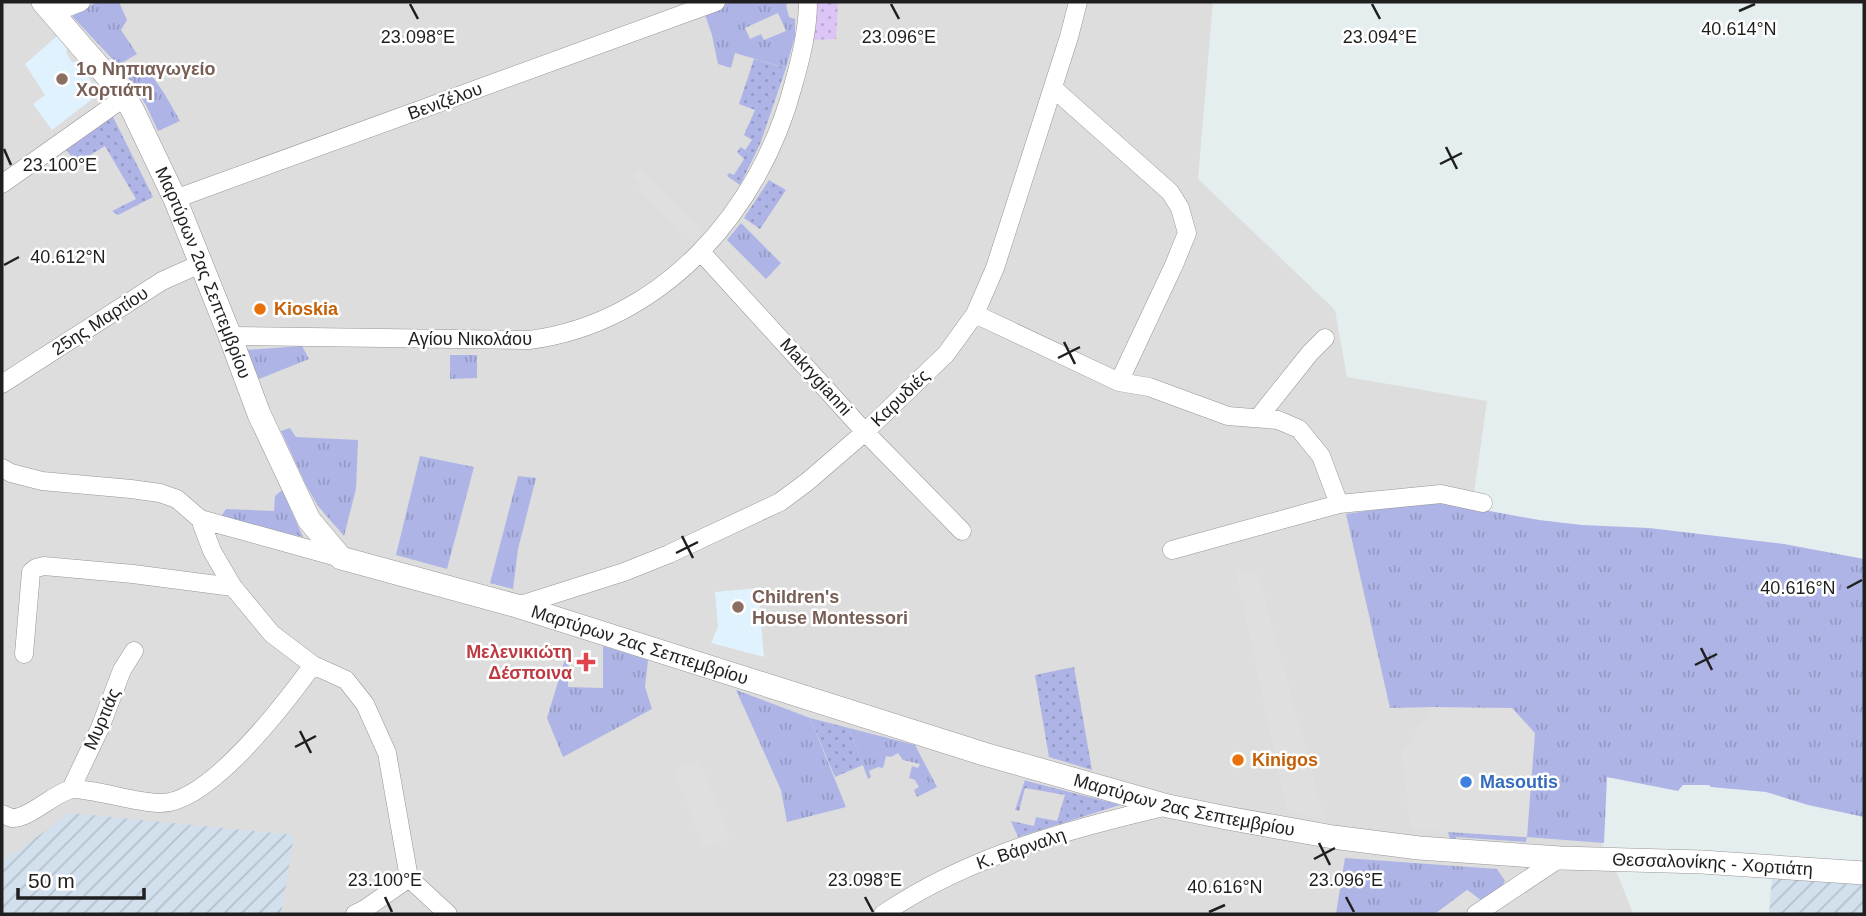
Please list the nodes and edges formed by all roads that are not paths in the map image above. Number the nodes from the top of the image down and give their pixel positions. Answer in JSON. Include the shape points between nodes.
{"nodes":[{"id":1,"x":82,"y":2,"type":"edge"},
{"id":2,"x":716,"y":2,"type":"edge"},
{"id":3,"x":808,"y":2,"type":"edge"},
{"id":4,"x":1077,"y":2,"type":"edge"},
{"id":5,"x":48,"y":7,"type":"edge"},
{"id":6,"x":1053,"y":88,"type":"junction"},
{"id":7,"x":125,"y":97,"type":"junction"},
{"id":8,"x":2,"y":184,"type":"edge"},
{"id":9,"x":175,"y":200,"type":"junction"},
{"id":10,"x":701,"y":251,"type":"junction"},
{"id":11,"x":200,"y":264,"type":"junction"},
{"id":12,"x":975,"y":314,"type":"junction"},
{"id":13,"x":230,"y":336,"type":"junction"},
{"id":14,"x":1325,"y":338,"type":"dead end"},
{"id":15,"x":1119,"y":382,"type":"junction"},
{"id":16,"x":2,"y":384,"type":"edge"},
{"id":17,"x":1258,"y":418,"type":"junction"},
{"id":18,"x":865,"y":432,"type":"junction"},
{"id":19,"x":2,"y":468,"type":"edge"},
{"id":20,"x":1483,"y":503,"type":"dead end"},
{"id":21,"x":1339,"y":504,"type":"junction"},
{"id":22,"x":200,"y":519,"type":"junction"},
{"id":23,"x":962,"y":531,"type":"dead end"},
{"id":24,"x":1172,"y":550,"type":"dead end"},
{"id":25,"x":341,"y":558,"type":"junction"},
{"id":26,"x":233,"y":587,"type":"junction"},
{"id":27,"x":517,"y":606,"type":"junction"},
{"id":28,"x":134,"y":651,"type":"dead end"},
{"id":29,"x":24,"y":654,"type":"dead end"},
{"id":30,"x":313,"y":665,"type":"junction"},
{"id":31,"x":71,"y":789,"type":"junction"},
{"id":32,"x":1168,"y":806,"type":"junction"},
{"id":33,"x":2,"y":814,"type":"edge"},
{"id":34,"x":1560,"y":858,"type":"junction"},
{"id":35,"x":1864,"y":873,"type":"edge"},
{"id":36,"x":409,"y":878,"type":"junction"},
{"id":37,"x":355,"y":914,"type":"edge"},
{"id":38,"x":448,"y":914,"type":"edge"},
{"id":39,"x":883,"y":914,"type":"edge"},
{"id":40,"x":1476,"y":914,"type":"edge"}],
"edges":[{"from":1,"to":5,"type":"street"},
{"from":2,"to":9,"type":"street","name":"Βενιζέλου"},
{"from":3,"to":10,"type":"street","name":"Αγίου Νικολάου","via":[[801,57],[773,146],[731,217]]},
{"from":4,"to":6,"type":"street","name":"Καρυδιές"},
{"from":5,"to":7,"type":"street","name":"Μαρτύρων 2ας Σεπτεμβρίου"},
{"from":6,"to":12,"type":"street","name":"Καρυδιές","via":[[995,268]]},
{"from":6,"to":15,"type":"street","via":[[1170,192],[1184,218],[1187,233]]},
{"from":7,"to":8,"type":"street"},
{"from":7,"to":9,"type":"street","name":"Μαρτύρων 2ας Σεπτεμβρίου"},
{"from":9,"to":11,"type":"street","name":"Μαρτύρων 2ας Σεπτεμβρίου"},
{"from":10,"to":13,"type":"street","name":"Αγίου Νικολάου","via":[[631,307],[547,338]]},
{"from":10,"to":18,"type":"street","name":"Makrygianni"},
{"from":11,"to":13,"type":"street","name":"Μαρτύρων 2ας Σεπτεμβρίου"},
{"from":11,"to":16,"type":"street","name":"25ης Μαρτίου","via":[[162,281]]},
{"from":12,"to":15,"type":"street"},
{"from":12,"to":18,"type":"street","name":"Καρυδιές","via":[[946,354]]},
{"from":13,"to":25,"type":"street","name":"Μαρτύρων 2ας Σεπτεμβρίου","via":[[259,414],[309,520]]},
{"from":14,"to":17,"type":"street"},
{"from":15,"to":17,"type":"street","via":[[1149,387],[1228,416]]},
{"from":17,"to":21,"type":"street","via":[[1299,429],[1321,456]]},
{"from":18,"to":23,"type":"street","name":"Makrygianni"},
{"from":18,"to":27,"type":"street","name":"Καρυδιές","via":[[780,502],[624,572]]},
{"from":19,"to":22,"type":"street","via":[[42,481],[160,493],[177,499]]},
{"from":20,"to":21,"type":"street","via":[[1441,494]]},
{"from":21,"to":24,"type":"street"},
{"from":22,"to":25,"type":"street"},
{"from":22,"to":26,"type":"street"},
{"from":25,"to":27,"type":"street","name":"Μαρτύρων 2ας Σεπτεμβρίου"},
{"from":26,"to":29,"type":"street","via":[[36,568],[31,572]]},
{"from":26,"to":30,"type":"street","via":[[272,634]]},
{"from":27,"to":32,"type":"street","name":"Μαρτύρων 2ας Σεπτεμβρίου","via":[[971,750]]},
{"from":28,"to":31,"type":"street","name":"Μυρτιάς"},
{"from":30,"to":31,"type":"street","via":[[238,755],[197,791],[160,804]]},
{"from":30,"to":36,"type":"street","via":[[346,680],[365,704],[387,753]]},
{"from":31,"to":33,"type":"street","via":[[26,814],[13,818]]},
{"from":32,"to":34,"type":"street","name":"Μαρτύρων 2ας Σεπτεμβρίου","via":[[1363,841]]},
{"from":32,"to":39,"type":"street","name":"Κ. Βάρναλη","via":[[1018,847],[959,871]]},
{"from":34,"to":35,"type":"street","name":"Θεσσαλονίκης - Χορτιάτη"},
{"from":34,"to":40,"type":"street"},
{"from":36,"to":37,"type":"street"},
{"from":36,"to":38,"type":"street"}]}
